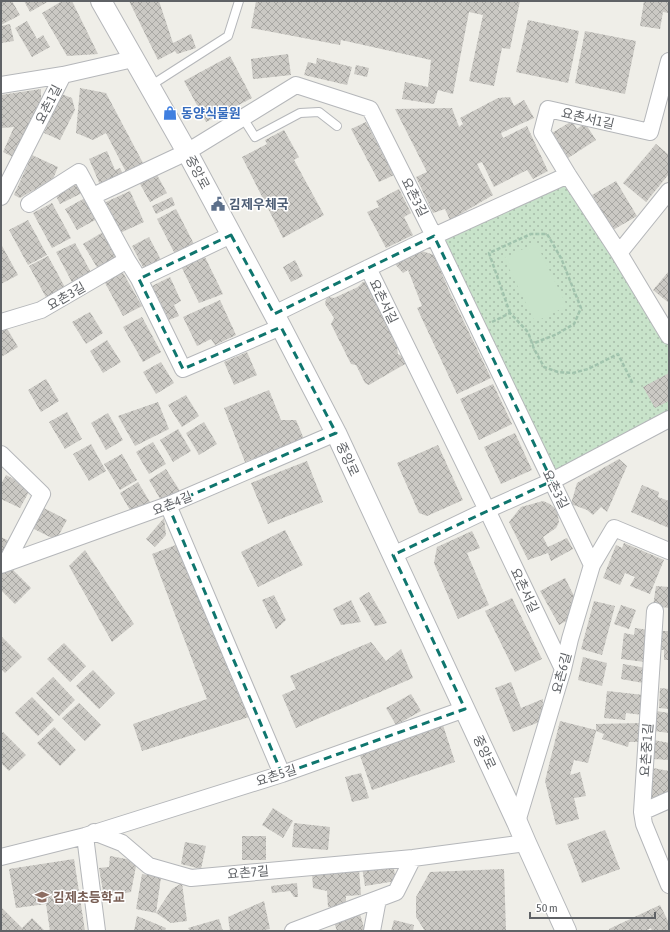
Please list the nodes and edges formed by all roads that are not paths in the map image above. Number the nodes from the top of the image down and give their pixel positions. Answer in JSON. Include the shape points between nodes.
{"nodes":[{"id":1,"x":101,"y":1,"type":"edge"},
{"id":2,"x":239,"y":1,"type":"edge"},
{"id":3,"x":133,"y":59,"type":"junction"},
{"id":4,"x":669,"y":61,"type":"edge"},
{"id":5,"x":63,"y":75,"type":"junction"},
{"id":6,"x":1,"y":85,"type":"edge"},
{"id":7,"x":149,"y":87,"type":"junction"},
{"id":8,"x":242,"y":118,"type":"junction"},
{"id":9,"x":337,"y":126,"type":"dead end"},
{"id":10,"x":187,"y":152,"type":"junction"},
{"id":11,"x":568,"y":175,"type":"junction"},
{"id":12,"x":669,"y":191,"type":"edge"},
{"id":13,"x":93,"y":196,"type":"junction"},
{"id":14,"x":1,"y":197,"type":"edge"},
{"id":15,"x":29,"y":204,"type":"dead end"},
{"id":16,"x":231,"y":235,"type":"junction"},
{"id":17,"x":434,"y":236,"type":"junction"},
{"id":18,"x":619,"y":253,"type":"junction"},
{"id":19,"x":127,"y":260,"type":"junction"},
{"id":20,"x":368,"y":268,"type":"junction"},
{"id":21,"x":139,"y":279,"type":"junction"},
{"id":22,"x":278,"y":320,"type":"junction"},
{"id":23,"x":1,"y":322,"type":"edge"},
{"id":24,"x":668,"y":332,"type":"edge"},
{"id":25,"x":669,"y":419,"type":"edge"},
{"id":26,"x":336,"y":433,"type":"junction"},
{"id":27,"x":1,"y":454,"type":"edge"},
{"id":28,"x":552,"y":481,"type":"junction"},
{"id":29,"x":168,"y":505,"type":"junction"},
{"id":30,"x":487,"y":510,"type":"junction"},
{"id":31,"x":669,"y":551,"type":"edge"},
{"id":32,"x":393,"y":555,"type":"junction"},
{"id":33,"x":3,"y":564,"type":"edge"},
{"id":34,"x":592,"y":565,"type":"junction"},
{"id":35,"x":656,"y":611,"type":"dead end"},
{"id":36,"x":563,"y":669,"type":"junction"},
{"id":37,"x":465,"y":709,"type":"junction"},
{"id":38,"x":282,"y":774,"type":"junction"},
{"id":39,"x":669,"y":800,"type":"edge"},
{"id":40,"x":642,"y":812,"type":"junction"},
{"id":41,"x":517,"y":822,"type":"junction"},
{"id":42,"x":90,"y":834,"type":"junction"},
{"id":43,"x":526,"y":843,"type":"junction"},
{"id":44,"x":1,"y":857,"type":"edge"},
{"id":45,"x":413,"y":858,"type":"junction"},
{"id":46,"x":669,"y":885,"type":"edge"},
{"id":47,"x":378,"y":899,"type":"junction"},
{"id":48,"x":97,"y":931,"type":"edge"},
{"id":49,"x":293,"y":931,"type":"edge"},
{"id":50,"x":372,"y":931,"type":"edge"},
{"id":51,"x":566,"y":931,"type":"edge"}],
"edges":[{"from":1,"to":3,"type":"street","name":"중앙로"},
{"from":2,"to":7,"type":"lane","via":[[228,36]]},
{"from":3,"to":5,"type":"street","name":"요촌1길"},
{"from":3,"to":7,"type":"street","name":"중앙로"},
{"from":4,"to":11,"type":"street","name":"요촌서1길","via":[[650,132],[548,109],[542,132]]},
{"from":5,"to":6,"type":"street"},
{"from":5,"to":14,"type":"street","name":"요촌1길"},
{"from":7,"to":10,"type":"street","name":"중앙로"},
{"from":8,"to":9,"type":"lane","via":[[254,137],[300,113],[319,112]]},
{"from":8,"to":10,"type":"street","name":"요촌3길"},
{"from":8,"to":17,"type":"street","name":"요촌3길","via":[[296,85],[370,109]]},
{"from":10,"to":13,"type":"street","name":"요촌3길"},
{"from":10,"to":16,"type":"street","name":"중앙로"},
{"from":11,"to":17,"type":"street","name":"요촌서길"},
{"from":11,"to":18,"type":"street","name":"요촌서1길"},
{"from":12,"to":18,"type":"street"},
{"from":13,"to":15,"type":"street","via":[[80,172]]},
{"from":13,"to":19,"type":"street"},
{"from":16,"to":21,"type":"street"},
{"from":16,"to":22,"type":"street","name":"중앙로"},
{"from":17,"to":20,"type":"street","name":"요촌서길"},
{"from":17,"to":28,"type":"street","name":"요촌3길"},
{"from":18,"to":24,"type":"street","name":"요촌서1길"},
{"from":19,"to":21,"type":"street"},
{"from":19,"to":23,"type":"street","name":"요촌3길","via":[[41,310]]},
{"from":20,"to":22,"type":"street"},
{"from":20,"to":30,"type":"street","name":"요촌서길"},
{"from":21,"to":22,"type":"street","via":[[183,369]]},
{"from":22,"to":26,"type":"street","name":"중앙로"},
{"from":25,"to":28,"type":"street"},
{"from":26,"to":29,"type":"street","name":"요촌4길"},
{"from":26,"to":32,"type":"street","name":"중앙로"},
{"from":27,"to":33,"type":"street","name":"요촌4길","via":[[42,494]]},
{"from":28,"to":30,"type":"street"},
{"from":28,"to":34,"type":"street","name":"요촌3길"},
{"from":29,"to":33,"type":"street","name":"요촌4길"},
{"from":29,"to":38,"type":"street"},
{"from":30,"to":32,"type":"street"},
{"from":30,"to":36,"type":"street","name":"요촌서길"},
{"from":31,"to":34,"type":"street","name":"요촌6길","via":[[614,528]]},
{"from":32,"to":37,"type":"street","name":"중앙로"},
{"from":34,"to":36,"type":"street","name":"요촌6길"},
{"from":35,"to":40,"type":"street","name":"요촌중1길"},
{"from":36,"to":41,"type":"street","name":"요촌6길"},
{"from":37,"to":38,"type":"street","name":"요촌5길"},
{"from":37,"to":41,"type":"street","name":"중앙로"},
{"from":38,"to":42,"type":"street","name":"요촌5길"},
{"from":39,"to":40,"type":"street"},
{"from":40,"to":46,"type":"street","name":"요촌중1길","via":[[644,824]]},
{"from":41,"to":43,"type":"street","name":"중앙로"},
{"from":42,"to":44,"type":"street","name":"요촌5길"},
{"from":42,"to":45,"type":"street","name":"요촌7길","via":[[122,843],[149,866],[191,878]]},
{"from":42,"to":48,"type":"street"},
{"from":43,"to":45,"type":"street","name":"요촌7길"},
{"from":43,"to":51,"type":"street","name":"중앙로"},
{"from":45,"to":47,"type":"street","via":[[396,892]]},
{"from":47,"to":49,"type":"street"},
{"from":47,"to":50,"type":"street"}]}
